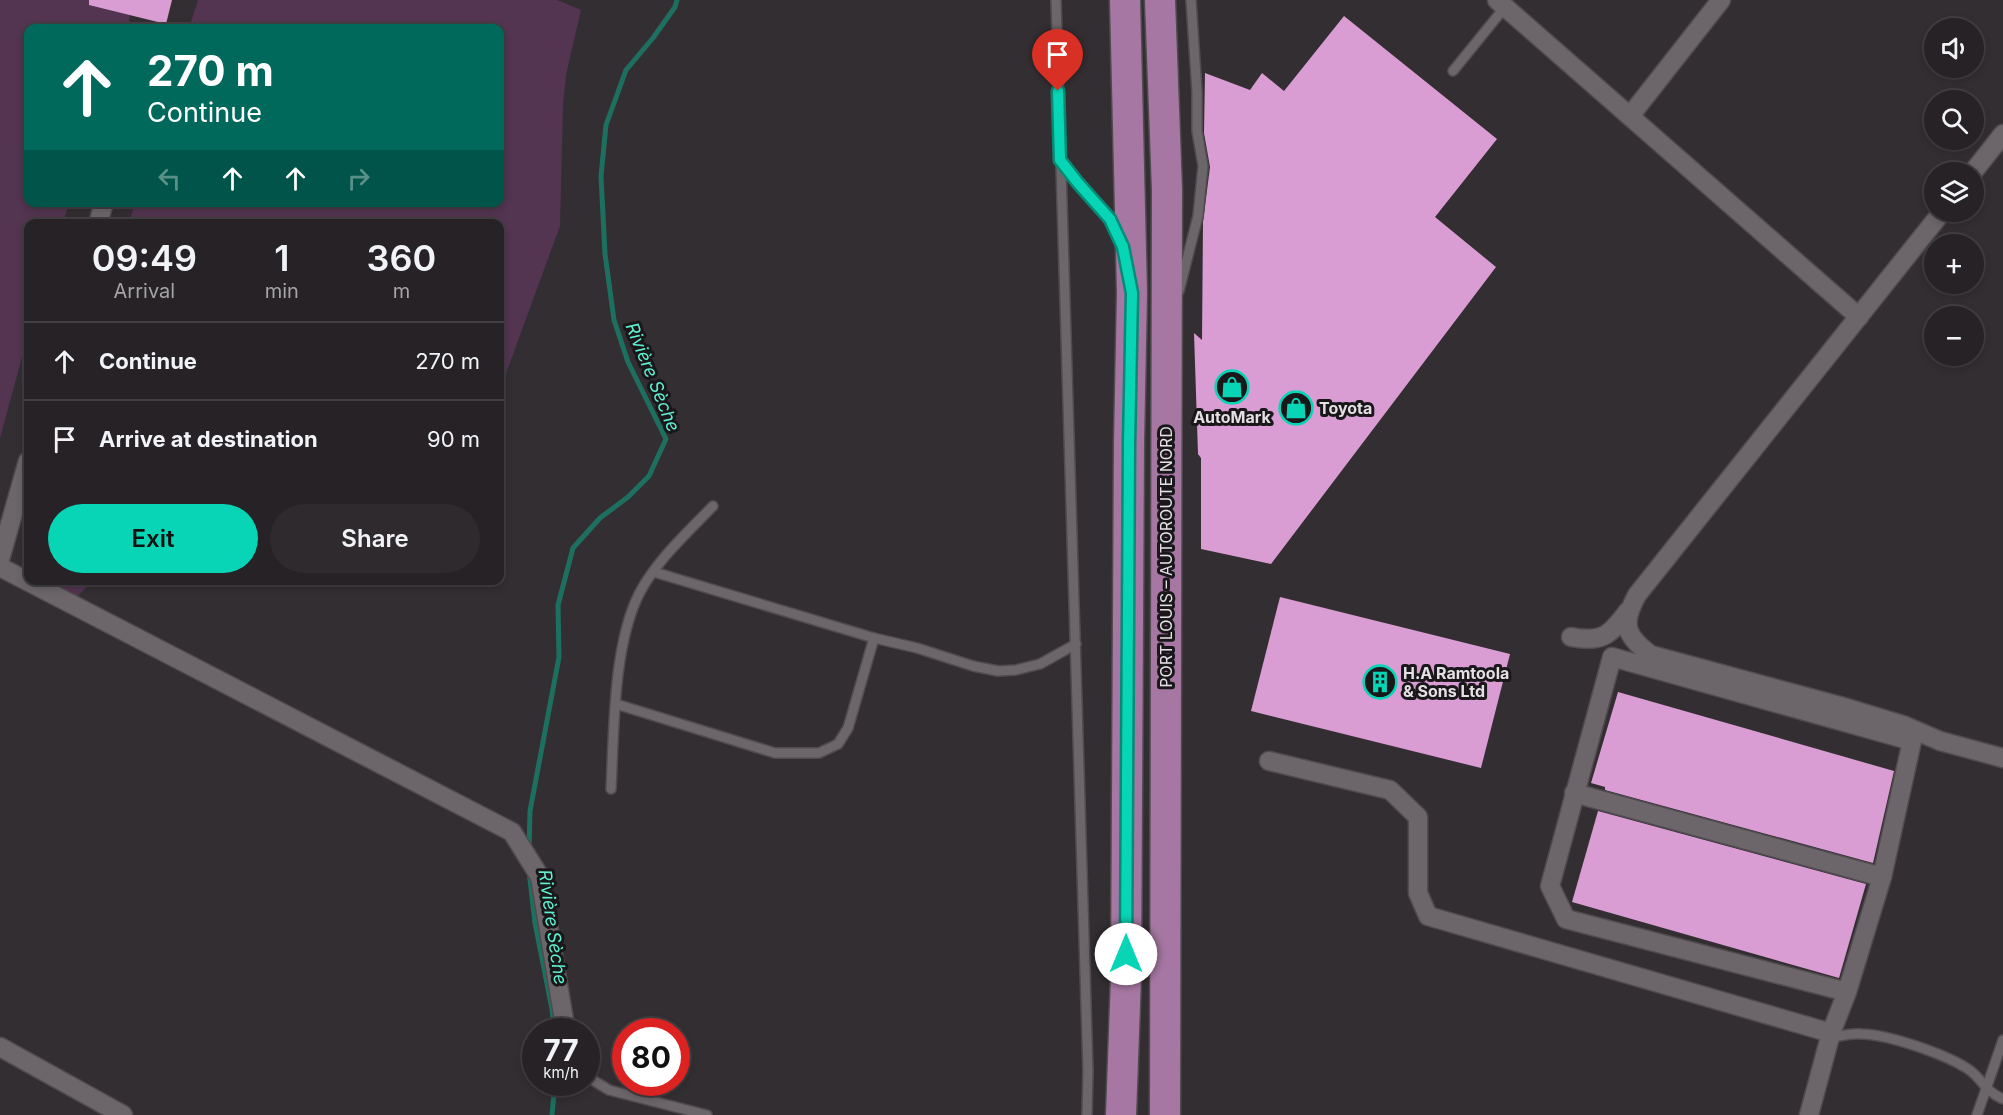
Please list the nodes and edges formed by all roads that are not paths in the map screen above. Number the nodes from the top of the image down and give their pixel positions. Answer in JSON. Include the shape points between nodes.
{"nodes":[{"id":1,"x":1056,"y":0,"type":"edge"},
{"id":2,"x":1125,"y":0,"type":"edge"},
{"id":3,"x":1160,"y":0,"type":"edge"},
{"id":4,"x":1191,"y":0,"type":"edge"},
{"id":5,"x":1721,"y":0,"type":"edge"},
{"id":6,"x":1501,"y":4,"type":"edge"},
{"id":7,"x":1453,"y":71,"type":"dead end"},
{"id":8,"x":1630,"y":116,"type":"junction"},
{"id":9,"x":2003,"y":134,"type":"edge"},
{"id":10,"x":1060,"y":160,"type":"junction"},
{"id":11,"x":1981,"y":162,"type":"edge"},
{"id":12,"x":1934,"y":222,"type":"edge"},
{"id":13,"x":1132,"y":293,"type":"junction"},
{"id":14,"x":1859,"y":317,"type":"junction"},
{"id":15,"x":1167,"y":344,"type":"junction"},
{"id":16,"x":24,"y":475,"type":"edge"},
{"id":17,"x":713,"y":506,"type":"dead end"},
{"id":18,"x":0,"y":559,"type":"edge"},
{"id":19,"x":0,"y":567,"type":"edge"},
{"id":20,"x":654,"y":572,"type":"junction"},
{"id":21,"x":24,"y":579,"type":"edge"},
{"id":22,"x":35,"y":585,"type":"edge"},
{"id":23,"x":1628,"y":611,"type":"junction"},
{"id":24,"x":1571,"y":637,"type":"dead end"},
{"id":25,"x":874,"y":638,"type":"junction"},
{"id":26,"x":1076,"y":644,"type":"junction"},
{"id":27,"x":616,"y":704,"type":"junction"},
{"id":28,"x":2003,"y":758,"type":"edge"},
{"id":29,"x":1269,"y":761,"type":"dead end"},
{"id":30,"x":611,"y":789,"type":"dead end"},
{"id":31,"x":1574,"y":793,"type":"junction"},
{"id":32,"x":1882,"y":877,"type":"junction"},
{"id":33,"x":1166,"y":969,"type":"junction"},
{"id":34,"x":1847,"y":992,"type":"junction"},
{"id":35,"x":564,"y":1018,"type":"edge"},
{"id":36,"x":1830,"y":1036,"type":"junction"},
{"id":37,"x":1175,"y":1037,"type":"dead end"},
{"id":38,"x":2003,"y":1040,"type":"edge"},
{"id":39,"x":0,"y":1047,"type":"edge"},
{"id":40,"x":600,"y":1085,"type":"edge"},
{"id":41,"x":1986,"y":1089,"type":"junction"},
{"id":42,"x":2003,"y":1099,"type":"edge"},
{"id":43,"x":96,"y":1108,"type":"edge"},
{"id":44,"x":123,"y":1115,"type":"edge"},
{"id":45,"x":707,"y":1115,"type":"edge"},
{"id":46,"x":1087,"y":1115,"type":"edge"},
{"id":47,"x":1121,"y":1115,"type":"edge"},
{"id":48,"x":1165,"y":1115,"type":"edge"},
{"id":49,"x":1809,"y":1115,"type":"edge"},
{"id":50,"x":1977,"y":1115,"type":"edge"}],
"edges":[{"from":1,"to":10,"type":"lane"},
{"from":2,"to":13,"type":"highway"},
{"from":3,"to":15,"type":"highway","name":"PORT LOUIS – AUTOROUTE NORD","via":[[1167,190]]},
{"from":4,"to":15,"type":"lane","via":[[1197,131],[1203,166],[1198,216]]},
{"from":5,"to":8,"type":"street"},
{"from":6,"to":7,"type":"lane"},
{"from":6,"to":8,"type":"street"},
{"from":8,"to":14,"type":"street"},
{"from":9,"to":11,"type":"street"},
{"from":10,"to":13,"type":"lane","via":[[1110,219],[1123,247]]},
{"from":10,"to":26,"type":"lane"},
{"from":12,"to":14,"type":"street"},
{"from":13,"to":47,"type":"highway","via":[[1126,977]]},
{"from":14,"to":23,"type":"street"},
{"from":15,"to":33,"type":"highway","name":"PORT LOUIS – AUTOROUTE NORD"},
{"from":16,"to":18,"type":"street"},
{"from":17,"to":20,"type":"lane"},
{"from":19,"to":21,"type":"street"},
{"from":20,"to":25,"type":"lane"},
{"from":20,"to":27,"type":"lane","via":[[630,615],[622,645]]},
{"from":22,"to":35,"type":"street","via":[[512,832],[540,877]]},
{"from":23,"to":24,"type":"street","via":[[1603,638]]},
{"from":23,"to":28,"type":"street","via":[[1626,625],[1631,636],[1651,655],[1847,708],[1940,741]]},
{"from":25,"to":26,"type":"lane","via":[[998,671],[1040,664]]},
{"from":25,"to":27,"type":"lane","via":[[848,728],[838,744],[819,753],[775,753]]},
{"from":26,"to":46,"type":"lane"},
{"from":27,"to":30,"type":"lane"},
{"from":29,"to":36,"type":"street","via":[[1390,790],[1418,817],[1418,893],[1428,916]]},
{"from":31,"to":32,"type":"street"},
{"from":31,"to":32,"type":"street","via":[[1612,657],[1912,741]]},
{"from":31,"to":34,"type":"street","via":[[1550,886],[1566,919]]},
{"from":32,"to":34,"type":"street"},
{"from":33,"to":37,"type":"lane"},
{"from":33,"to":48,"type":"highway","name":"PORT LOUIS – AUTOROUTE NORD"},
{"from":34,"to":36,"type":"street"},
{"from":36,"to":41,"type":"lane","via":[[1872,1035],[1929,1051],[1969,1069]]},
{"from":36,"to":49,"type":"street"},
{"from":38,"to":41,"type":"lane"},
{"from":39,"to":43,"type":"street"},
{"from":40,"to":45,"type":"lane"},
{"from":41,"to":42,"type":"lane"},
{"from":41,"to":50,"type":"lane"},
{"from":43,"to":44,"type":"street"}]}
